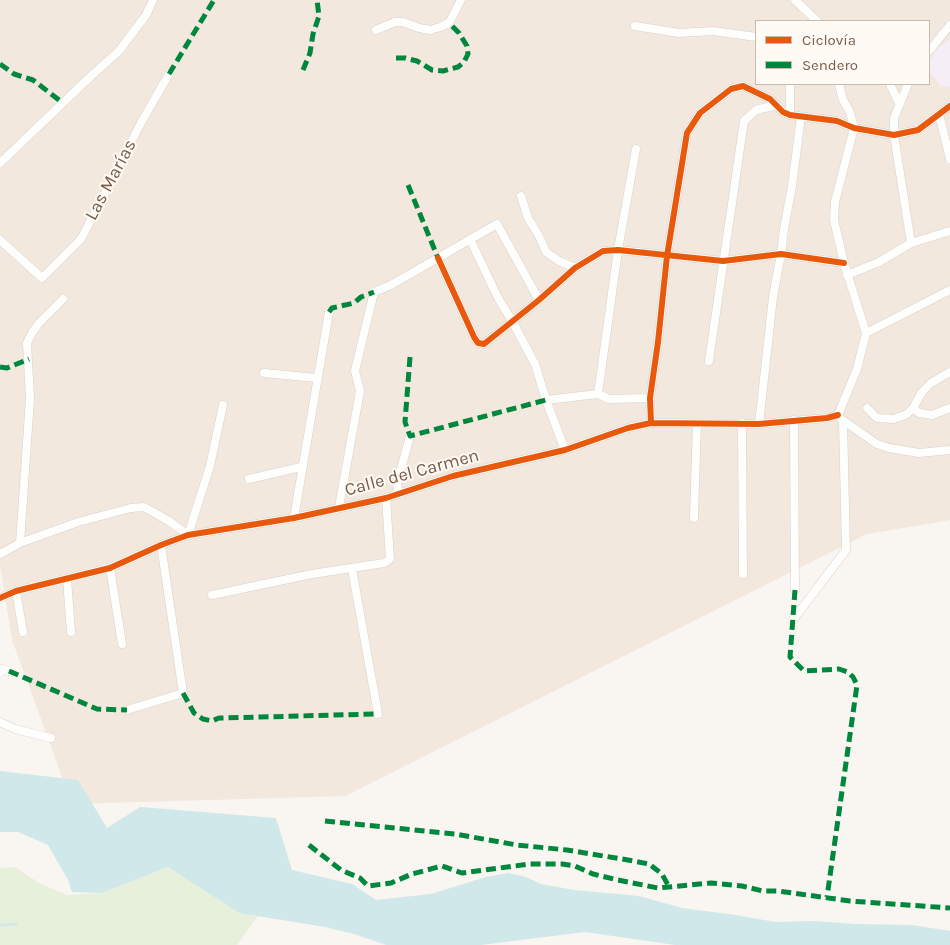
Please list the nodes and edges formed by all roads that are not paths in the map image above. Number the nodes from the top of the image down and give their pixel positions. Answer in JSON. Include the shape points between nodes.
{"nodes":[{"id":1,"x":153,"y":0,"type":"edge"},
{"id":2,"x":461,"y":0,"type":"edge"},
{"id":3,"x":795,"y":0,"type":"edge"},
{"id":4,"x":816,"y":20,"type":"edge"},
{"id":5,"x":950,"y":25,"type":"edge"},
{"id":6,"x":634,"y":26,"type":"dead end"},
{"id":7,"x":376,"y":30,"type":"dead end"},
{"id":8,"x":755,"y":37,"type":"edge"},
{"id":9,"x":930,"y":50,"type":"edge"},
{"id":10,"x":169,"y":74,"type":"dead end"},
{"id":11,"x":790,"y":85,"type":"edge"},
{"id":12,"x":839,"y":85,"type":"edge"},
{"id":13,"x":890,"y":85,"type":"edge"},
{"id":14,"x":908,"y":85,"type":"edge"},
{"id":15,"x":899,"y":103,"type":"junction"},
{"id":16,"x":776,"y":105,"type":"junction"},
{"id":17,"x":950,"y":106,"type":"edge"},
{"id":18,"x":939,"y":114,"type":"junction"},
{"id":19,"x":790,"y":115,"type":"junction"},
{"id":20,"x":801,"y":117,"type":"junction"},
{"id":21,"x":854,"y":128,"type":"junction"},
{"id":22,"x":894,"y":135,"type":"junction"},
{"id":23,"x":636,"y":149,"type":"dead end"},
{"id":24,"x":950,"y":159,"type":"edge"},
{"id":25,"x":0,"y":163,"type":"edge"},
{"id":26,"x":521,"y":196,"type":"dead end"},
{"id":27,"x":950,"y":231,"type":"edge"},
{"id":28,"x":470,"y":239,"type":"junction"},
{"id":29,"x":0,"y":240,"type":"edge"},
{"id":30,"x":911,"y":243,"type":"junction"},
{"id":31,"x":618,"y":250,"type":"junction"},
{"id":32,"x":781,"y":254,"type":"junction"},
{"id":33,"x":667,"y":256,"type":"junction"},
{"id":34,"x":438,"y":258,"type":"junction"},
{"id":35,"x":723,"y":261,"type":"junction"},
{"id":36,"x":844,"y":263,"type":"junction"},
{"id":37,"x":575,"y":268,"type":"junction"},
{"id":38,"x":847,"y":275,"type":"junction"},
{"id":39,"x":950,"y":290,"type":"edge"},
{"id":40,"x":63,"y":299,"type":"dead end"},
{"id":41,"x":539,"y":300,"type":"junction"},
{"id":42,"x":328,"y":312,"type":"dead end"},
{"id":43,"x":512,"y":321,"type":"junction"},
{"id":44,"x":866,"y":333,"type":"junction"},
{"id":45,"x":709,"y":361,"type":"dead end"},
{"id":46,"x":950,"y":372,"type":"edge"},
{"id":47,"x":264,"y":373,"type":"dead end"},
{"id":48,"x":317,"y":378,"type":"junction"},
{"id":49,"x":598,"y":394,"type":"junction"},
{"id":50,"x":650,"y":398,"type":"junction"},
{"id":51,"x":546,"y":400,"type":"junction"},
{"id":52,"x":223,"y":404,"type":"dead end"},
{"id":53,"x":866,"y":408,"type":"dead end"},
{"id":54,"x":913,"y":408,"type":"junction"},
{"id":55,"x":950,"y":408,"type":"edge"},
{"id":56,"x":841,"y":418,"type":"junction"},
{"id":57,"x":794,"y":420,"type":"junction"},
{"id":58,"x":652,"y":423,"type":"junction"},
{"id":59,"x":742,"y":423,"type":"junction"},
{"id":60,"x":697,"y":424,"type":"junction"},
{"id":61,"x":759,"y":424,"type":"junction"},
{"id":62,"x":410,"y":436,"type":"dead end"},
{"id":63,"x":565,"y":450,"type":"junction"},
{"id":64,"x":950,"y":450,"type":"edge"},
{"id":65,"x":301,"y":467,"type":"junction"},
{"id":66,"x":249,"y":479,"type":"dead end"},
{"id":67,"x":395,"y":495,"type":"junction"},
{"id":68,"x":386,"y":498,"type":"junction"},
{"id":69,"x":338,"y":507,"type":"junction"},
{"id":70,"x":294,"y":518,"type":"junction"},
{"id":71,"x":694,"y":518,"type":"dead end"},
{"id":72,"x":188,"y":536,"type":"junction"},
{"id":73,"x":20,"y":543,"type":"junction"},
{"id":74,"x":160,"y":545,"type":"junction"},
{"id":75,"x":0,"y":554,"type":"edge"},
{"id":76,"x":110,"y":568,"type":"junction"},
{"id":77,"x":352,"y":570,"type":"junction"},
{"id":78,"x":744,"y":574,"type":"dead end"},
{"id":79,"x":67,"y":579,"type":"junction"},
{"id":80,"x":795,"y":590,"type":"dead end"},
{"id":81,"x":16,"y":591,"type":"junction"},
{"id":82,"x":212,"y":595,"type":"dead end"},
{"id":83,"x":0,"y":598,"type":"edge"},
{"id":84,"x":793,"y":620,"type":"dead end"},
{"id":85,"x":23,"y":632,"type":"dead end"},
{"id":86,"x":71,"y":632,"type":"dead end"},
{"id":87,"x":122,"y":644,"type":"dead end"},
{"id":88,"x":9,"y":671,"type":"dead end"},
{"id":89,"x":0,"y":673,"type":"edge"},
{"id":90,"x":127,"y":710,"type":"dead end"},
{"id":91,"x":378,"y":714,"type":"dead end"},
{"id":92,"x":0,"y":722,"type":"edge"},
{"id":93,"x":51,"y":738,"type":"dead end"}],
"edges":[{"from":1,"to":25,"type":"street","via":[[119,51]]},
{"from":2,"to":7,"type":"street","via":[[449,23],[440,27],[430,30],[395,22]]},
{"from":3,"to":4,"type":"street"},
{"from":5,"to":9,"type":"street"},
{"from":6,"to":8,"type":"street","via":[[679,33],[713,31]]},
{"from":10,"to":29,"type":"street","name":"Las Marías","via":[[80,239],[42,278]]},
{"from":11,"to":19,"type":"street"},
{"from":12,"to":21,"type":"street"},
{"from":13,"to":15,"type":"street"},
{"from":14,"to":15,"type":"street"},
{"from":15,"to":22,"type":"street","via":[[894,118]]},
{"from":16,"to":19,"type":"street"},
{"from":16,"to":33,"type":"street","via":[[743,86],[731,89],[700,113],[687,133]]},
{"from":16,"to":35,"type":"street","via":[[756,110],[744,121]]},
{"from":17,"to":18,"type":"street"},
{"from":18,"to":22,"type":"street","via":[[918,130]]},
{"from":18,"to":24,"type":"street"},
{"from":19,"to":20,"type":"street"},
{"from":20,"to":21,"type":"street","via":[[837,121]]},
{"from":20,"to":32,"type":"street"},
{"from":21,"to":22,"type":"street"},
{"from":21,"to":36,"type":"street","via":[[835,202],[834,220]]},
{"from":22,"to":30,"type":"street"},
{"from":23,"to":31,"type":"street"},
{"from":26,"to":37,"type":"street","via":[[528,218],[546,252]]},
{"from":27,"to":30,"type":"street"},
{"from":28,"to":34,"type":"street"},
{"from":28,"to":41,"type":"street","via":[[496,224]]},
{"from":28,"to":43,"type":"street"},
{"from":30,"to":38,"type":"street","via":[[879,262]]},
{"from":31,"to":33,"type":"street"},
{"from":31,"to":37,"type":"street","via":[[603,251]]},
{"from":31,"to":49,"type":"street"},
{"from":32,"to":35,"type":"street"},
{"from":32,"to":36,"type":"street"},
{"from":32,"to":61,"type":"street"},
{"from":33,"to":35,"type":"street"},
{"from":33,"to":50,"type":"street"},
{"from":34,"to":43,"type":"street","via":[[478,343],[484,344]]},
{"from":34,"to":69,"type":"street","via":[[374,292],[355,371],[360,391]]},
{"from":35,"to":45,"type":"street"},
{"from":36,"to":38,"type":"street"},
{"from":37,"to":41,"type":"street"},
{"from":38,"to":44,"type":"street"},
{"from":39,"to":44,"type":"street"},
{"from":40,"to":73,"type":"street","via":[[39,324],[27,343],[30,398]]},
{"from":41,"to":43,"type":"street"},
{"from":42,"to":48,"type":"street"},
{"from":43,"to":51,"type":"street","via":[[535,364]]},
{"from":44,"to":56,"type":"street"},
{"from":46,"to":54,"type":"street","via":[[931,383]]},
{"from":47,"to":48,"type":"street"},
{"from":48,"to":65,"type":"street"},
{"from":49,"to":50,"type":"street","via":[[609,400]]},
{"from":49,"to":51,"type":"street"},
{"from":50,"to":58,"type":"street"},
{"from":51,"to":63,"type":"street"},
{"from":52,"to":72,"type":"street","via":[[210,466]]},
{"from":53,"to":54,"type":"street","via":[[877,418],[894,419]]},
{"from":54,"to":55,"type":"street","via":[[919,413],[932,415]]},
{"from":56,"to":57,"type":"street","name":"Calle del Carmen"},
{"from":56,"to":64,"type":"street","via":[[877,444],[889,448],[919,453]]},
{"from":56,"to":84,"type":"street","via":[[846,550]]},
{"from":57,"to":61,"type":"street","name":"Calle del Carmen"},
{"from":57,"to":80,"type":"street"},
{"from":58,"to":60,"type":"street","name":"Calle del Carmen"},
{"from":58,"to":63,"type":"street","name":"Calle del Carmen"},
{"from":59,"to":60,"type":"street","name":"Calle del Carmen"},
{"from":59,"to":61,"type":"street","name":"Calle del Carmen"},
{"from":59,"to":78,"type":"street"},
{"from":60,"to":71,"type":"street"},
{"from":62,"to":67,"type":"street"},
{"from":63,"to":67,"type":"street","name":"Calle del Carmen","via":[[453,476]]},
{"from":65,"to":66,"type":"street"},
{"from":65,"to":70,"type":"street"},
{"from":67,"to":68,"type":"street","name":"Calle del Carmen"},
{"from":68,"to":69,"type":"street","name":"Calle del Carmen"},
{"from":68,"to":77,"type":"street","via":[[390,559]]},
{"from":69,"to":70,"type":"street","name":"Calle del Carmen"},
{"from":70,"to":72,"type":"street","name":"Calle del Carmen"},
{"from":72,"to":73,"type":"street","via":[[170,521],[144,507],[78,522]]},
{"from":72,"to":74,"type":"street","name":"Calle del Carmen"},
{"from":73,"to":75,"type":"street"},
{"from":74,"to":76,"type":"street","name":"Calle del Carmen"},
{"from":74,"to":90,"type":"street","via":[[183,693]]},
{"from":76,"to":79,"type":"street","name":"Calle del Carmen"},
{"from":76,"to":87,"type":"street"},
{"from":77,"to":82,"type":"street","via":[[312,574]]},
{"from":77,"to":91,"type":"street"},
{"from":79,"to":81,"type":"street","name":"Calle del Carmen"},
{"from":79,"to":86,"type":"street"},
{"from":81,"to":83,"type":"street","name":"Calle del Carmen"},
{"from":81,"to":85,"type":"street"},
{"from":88,"to":89,"type":"street","via":[[1,669]]},
{"from":92,"to":93,"type":"street"}]}
